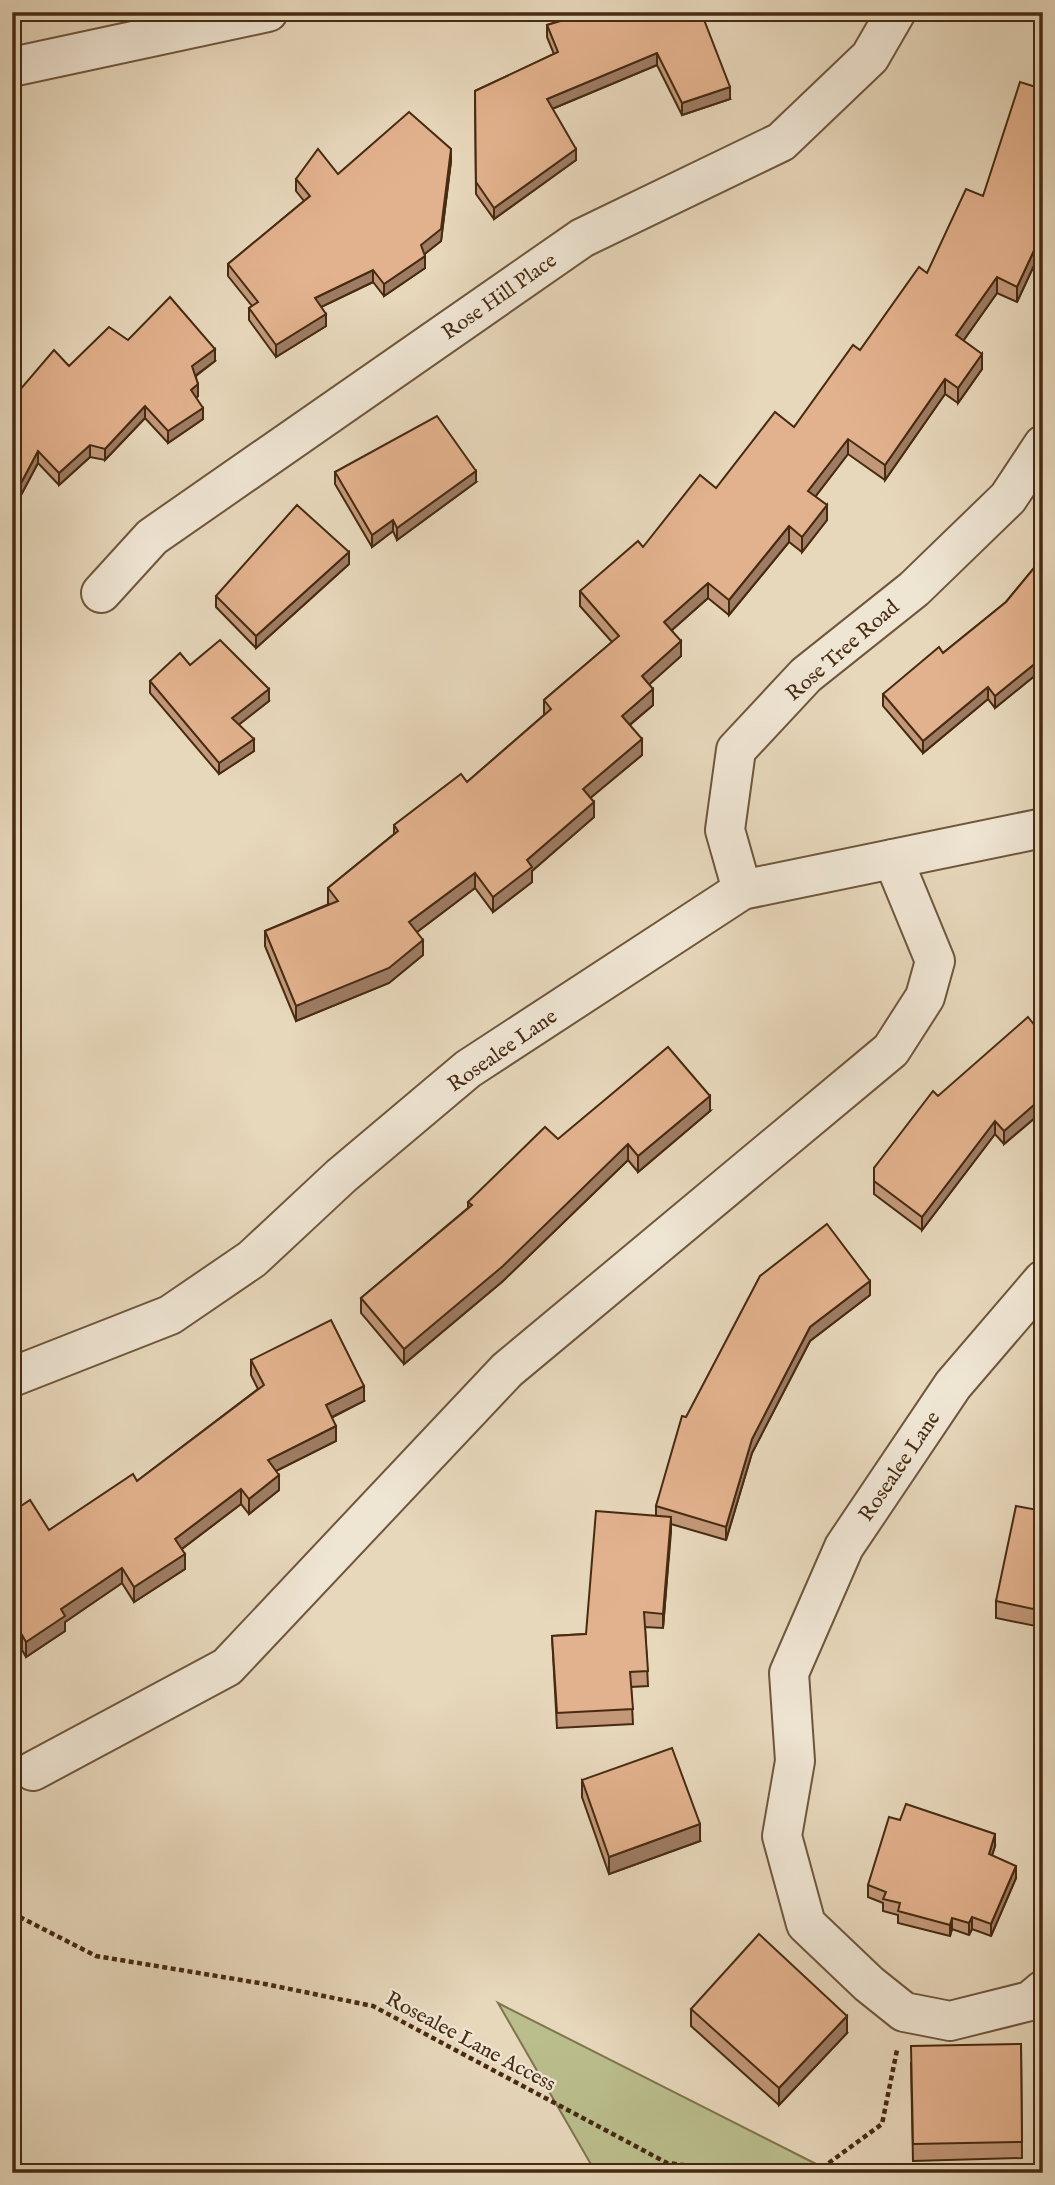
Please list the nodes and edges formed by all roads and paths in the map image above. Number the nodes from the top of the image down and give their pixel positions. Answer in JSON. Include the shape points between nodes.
{"nodes":[{"id":1,"x":268,"y":12,"type":"edge"},
{"id":2,"x":896,"y":12,"type":"edge"},
{"id":3,"x":12,"y":68,"type":"edge"},
{"id":4,"x":1043,"y":445,"type":"edge"},
{"id":5,"x":101,"y":593,"type":"dead end"},
{"id":6,"x":1043,"y":828,"type":"edge"},
{"id":7,"x":892,"y":859,"type":"junction"},
{"id":8,"x":742,"y":890,"type":"junction"},
{"id":9,"x":1043,"y":1280,"type":"edge"},
{"id":10,"x":12,"y":1377,"type":"edge"},
{"id":11,"x":33,"y":1771,"type":"dead end"},
{"id":12,"x":12,"y":1913,"type":"edge"},
{"id":13,"x":1043,"y":1990,"type":"edge"},
{"id":14,"x":904,"y":2012,"type":"junction"},
{"id":15,"x":747,"y":2173,"type":"edge"},
{"id":16,"x":815,"y":2173,"type":"edge"}],
"edges":[{"from":1,"to":3,"type":"street"},
{"from":2,"to":5,"type":"street","name":"Rose Hill Place","via":[[870,57],[781,142],[582,238],[152,537]]},
{"from":4,"to":8,"type":"street","name":"Rose Tree Road","via":[[1008,498],[914,589],[806,675],[737,750],[725,830]]},
{"from":6,"to":7,"type":"street","name":"Rosealee Lane"},
{"from":7,"to":8,"type":"street","name":"Rosealee Lane"},
{"from":7,"to":11,"type":"street","via":[[935,961],[925,997],[891,1050],[507,1370],[227,1667]]},
{"from":8,"to":10,"type":"street","name":"Rosealee Lane","via":[[468,1069],[341,1176],[252,1259],[170,1315]]},
{"from":9,"to":14,"type":"street","name":"Rosealee Lane","via":[[953,1385],[844,1547],[789,1673],[795,1762],[782,1836],[806,1924]]},
{"from":12,"to":15,"type":"path","name":"Rosealee Lane Access","via":[[96,1956],[373,2006],[667,2163]]},
{"from":13,"to":14,"type":"street","via":[[1030,2001],[950,2021]]},
{"from":14,"to":16,"type":"path","via":[[881,2124]]}]}
